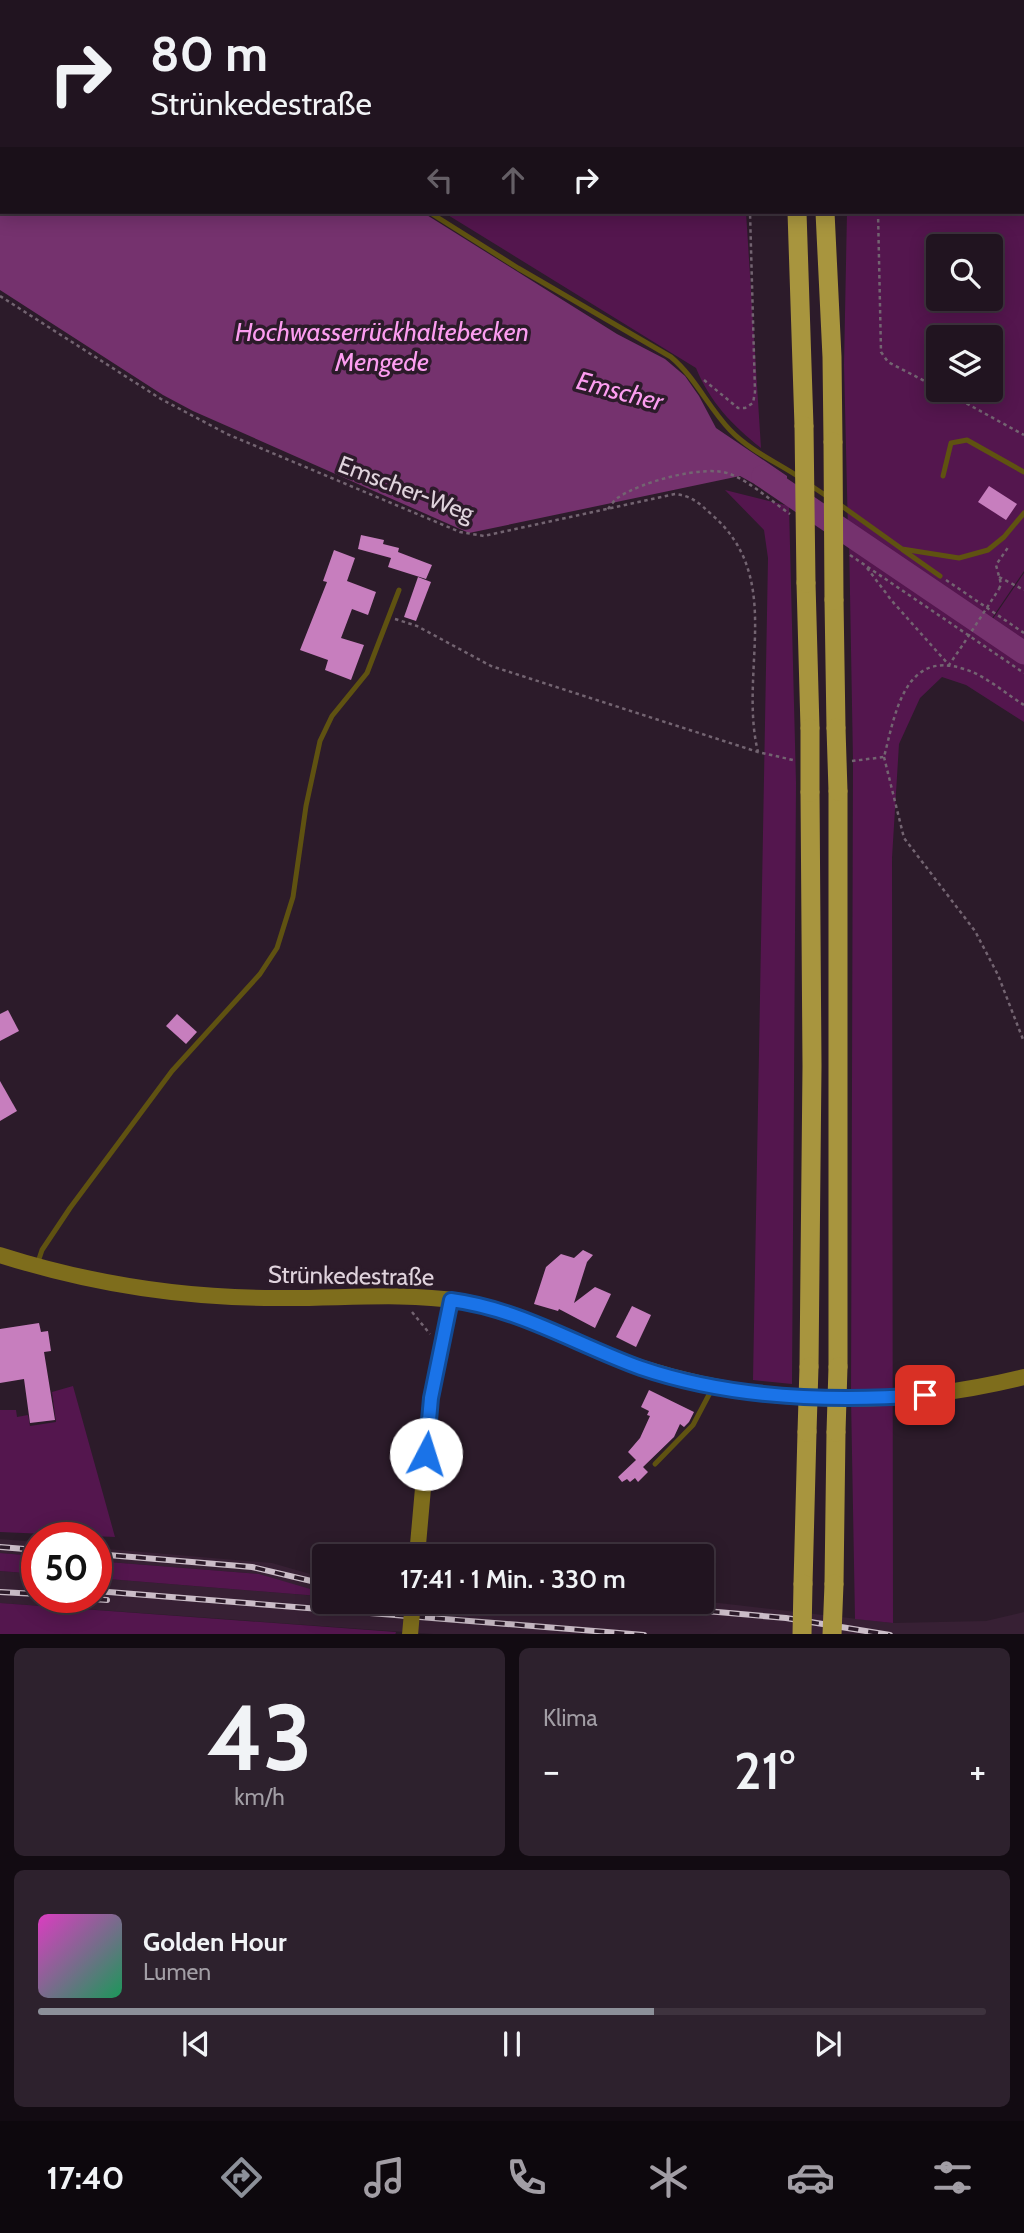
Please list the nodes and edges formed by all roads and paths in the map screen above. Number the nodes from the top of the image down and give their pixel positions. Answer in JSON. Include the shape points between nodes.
{"nodes":[{"id":1,"x":432,"y":214,"type":"edge"},
{"id":2,"x":750,"y":214,"type":"edge"},
{"id":3,"x":797,"y":214,"type":"edge"},
{"id":4,"x":825,"y":214,"type":"edge"},
{"id":5,"x":878,"y":214,"type":"edge"},
{"id":6,"x":0,"y":296,"type":"edge"},
{"id":7,"x":691,"y":378,"type":"junction"},
{"id":8,"x":926,"y":382,"type":"edge"},
{"id":9,"x":965,"y":402,"type":"edge"},
{"id":10,"x":1024,"y":435,"type":"edge"},
{"id":11,"x":1024,"y":472,"type":"edge"},
{"id":12,"x":943,"y":476,"type":"dead end"},
{"id":13,"x":1024,"y":513,"type":"edge"},
{"id":14,"x":1016,"y":537,"type":"dead end"},
{"id":15,"x":902,"y":549,"type":"junction"},
{"id":16,"x":864,"y":564,"type":"dead end"},
{"id":17,"x":940,"y":576,"type":"joint"},
{"id":18,"x":999,"y":577,"type":"junction"},
{"id":19,"x":399,"y":590,"type":"dead end"},
{"id":20,"x":1024,"y":590,"type":"edge"},
{"id":21,"x":389,"y":617,"type":"junction"},
{"id":22,"x":1024,"y":632,"type":"edge"},
{"id":23,"x":949,"y":665,"type":"junction"},
{"id":24,"x":1024,"y":705,"type":"edge"},
{"id":25,"x":758,"y":752,"type":"junction"},
{"id":26,"x":884,"y":757,"type":"junction"},
{"id":27,"x":796,"y":761,"type":"dead end"},
{"id":28,"x":853,"y":761,"type":"dead end"},
{"id":29,"x":1024,"y":1042,"type":"edge"},
{"id":30,"x":0,"y":1255,"type":"edge"},
{"id":31,"x":37,"y":1265,"type":"junction"},
{"id":32,"x":451,"y":1300,"type":"junction"},
{"id":33,"x":1024,"y":1377,"type":"edge"},
{"id":34,"x":713,"y":1386,"type":"junction"},
{"id":35,"x":655,"y":1464,"type":"dead end"},
{"id":36,"x":418,"y":1544,"type":"edge"},
{"id":37,"x":412,"y":1614,"type":"edge"},
{"id":38,"x":410,"y":1634,"type":"edge"},
{"id":39,"x":802,"y":1634,"type":"edge"},
{"id":40,"x":832,"y":1634,"type":"edge"}],
"edges":[{"from":1,"to":7,"type":"lane","via":[[670,357]]},
{"from":2,"to":7,"type":"path","via":[[753,403],[738,408],[702,379]]},
{"from":3,"to":39,"type":"highway","bridge":true,"via":[[810,728],[812,1092]]},
{"from":4,"to":40,"type":"highway","bridge":true,"via":[[832,357],[838,792],[838,1367]]},
{"from":5,"to":8,"type":"path","via":[[881,352],[888,362]]},
{"from":6,"to":25,"type":"path","name":"Emscher-Weg","via":[[160,399],[227,434],[460,532],[484,536],[675,494],[690,496],[719,520],[748,563],[754,603],[752,728]]},
{"from":7,"to":15,"type":"lane","via":[[742,441]]},
{"from":9,"to":10,"type":"path"},
{"from":11,"to":12,"type":"lane","via":[[967,440],[951,443]]},
{"from":13,"to":15,"type":"lane","via":[[1004,537],[971,557]]},
{"from":14,"to":18,"type":"path","via":[[996,565]]},
{"from":15,"to":17,"type":"lane"},
{"from":16,"to":23,"type":"path"},
{"from":17,"to":22,"type":"path"},
{"from":18,"to":20,"type":"path"},
{"from":18,"to":23,"type":"path","bridge":true,"via":[[999,589]]},
{"from":19,"to":21,"type":"lane"},
{"from":21,"to":25,"type":"path","via":[[417,626],[500,670]]},
{"from":21,"to":31,"type":"lane","via":[[367,673],[332,716],[320,741],[293,897],[277,948],[260,974],[172,1071],[69,1208]]},
{"from":23,"to":24,"type":"path","via":[[967,669]]},
{"from":23,"to":26,"type":"path","via":[[920,671],[910,682],[900,699]]},
{"from":25,"to":27,"type":"path"},
{"from":26,"to":28,"type":"path"},
{"from":26,"to":29,"type":"path","via":[[904,838],[975,931],[999,975]]},
{"from":30,"to":31,"type":"main road","name":"Strünkedestraße"},
{"from":31,"to":32,"type":"main road","name":"Strünkedestraße","via":[[162,1290],[273,1298]]},
{"from":32,"to":34,"type":"main road","name":"Strünkedestraße","via":[[526,1318],[642,1368]]},
{"from":32,"to":36,"type":"main road","via":[[431,1398]]},
{"from":33,"to":34,"type":"main road","name":"Strünkedestraße","via":[[981,1388],[873,1398],[806,1398]]},
{"from":34,"to":35,"type":"lane","via":[[693,1425]]},
{"from":37,"to":38,"type":"main road","bridge":true}]}
